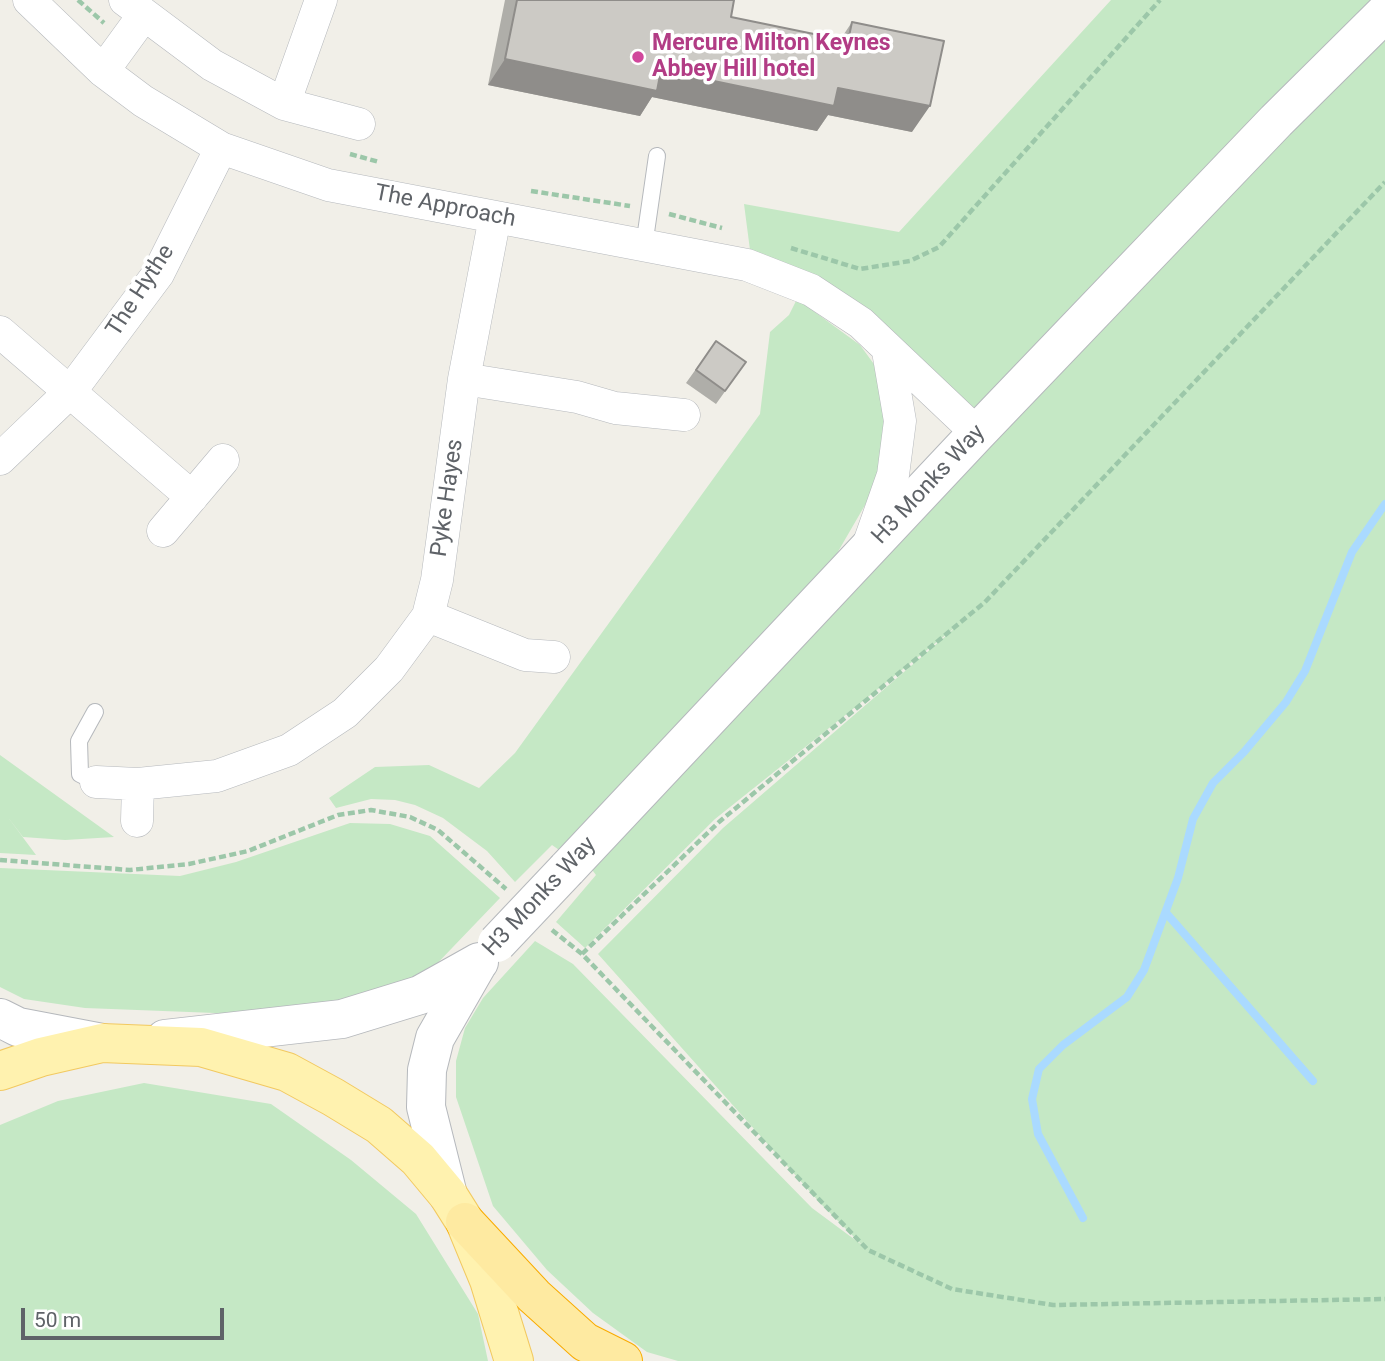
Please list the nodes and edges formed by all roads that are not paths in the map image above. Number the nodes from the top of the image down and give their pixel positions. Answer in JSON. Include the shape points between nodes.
{"nodes":[{"id":1,"x":29,"y":0,"type":"edge"},
{"id":2,"x":321,"y":0,"type":"edge"},
{"id":3,"x":134,"y":8,"type":"edge"},
{"id":4,"x":1385,"y":13,"type":"edge"},
{"id":5,"x":103,"y":71,"type":"junction"},
{"id":6,"x":284,"y":104,"type":"junction"},
{"id":7,"x":359,"y":124,"type":"dead end"},
{"id":8,"x":221,"y":148,"type":"junction"},
{"id":9,"x":657,"y":156,"type":"dead end"},
{"id":10,"x":495,"y":217,"type":"junction"},
{"id":11,"x":644,"y":246,"type":"junction"},
{"id":12,"x":0,"y":332,"type":"edge"},
{"id":13,"x":888,"y":351,"type":"junction"},
{"id":14,"x":464,"y":379,"type":"junction"},
{"id":15,"x":70,"y":392,"type":"junction"},
{"id":16,"x":684,"y":415,"type":"dead end"},
{"id":17,"x":977,"y":433,"type":"junction"},
{"id":18,"x":0,"y":459,"type":"edge"},
{"id":19,"x":223,"y":460,"type":"dead end"},
{"id":20,"x":192,"y":497,"type":"junction"},
{"id":21,"x":163,"y":531,"type":"dead end"},
{"id":22,"x":867,"y":551,"type":"junction"},
{"id":23,"x":428,"y":616,"type":"junction"},
{"id":24,"x":554,"y":657,"type":"dead end"},
{"id":25,"x":95,"y":712,"type":"dead end"},
{"id":26,"x":96,"y":782,"type":"joint"},
{"id":27,"x":138,"y":784,"type":"junction"},
{"id":28,"x":137,"y":821,"type":"dead end"},
{"id":29,"x":488,"y":953,"type":"junction"},
{"id":30,"x":0,"y":1018,"type":"edge"},
{"id":31,"x":118,"y":1043,"type":"junction"},
{"id":32,"x":0,"y":1071,"type":"edge"},
{"id":33,"x":457,"y":1208,"type":"junction"},
{"id":34,"x":514,"y":1361,"type":"edge"},
{"id":35,"x":623,"y":1361,"type":"edge"}],
"edges":[{"from":1,"to":5,"type":"street","name":"The Approach"},
{"from":2,"to":6,"type":"street"},
{"from":3,"to":5,"type":"street"},
{"from":3,"to":6,"type":"street","via":[[212,65]]},
{"from":4,"to":17,"type":"street","name":"H3 Monks Way"},
{"from":5,"to":8,"type":"street","name":"The Approach"},
{"from":6,"to":7,"type":"street"},
{"from":8,"to":10,"type":"street","name":"The Approach","via":[[328,185]]},
{"from":8,"to":15,"type":"street","name":"The Hythe","via":[[158,274]]},
{"from":9,"to":11,"type":"lane"},
{"from":10,"to":11,"type":"street","name":"The Approach"},
{"from":10,"to":14,"type":"street","name":"Pyke Hayes"},
{"from":11,"to":13,"type":"street","name":"The Approach","via":[[747,265],[811,290],[861,323]]},
{"from":12,"to":15,"type":"street"},
{"from":13,"to":17,"type":"street","name":"The Approach"},
{"from":13,"to":22,"type":"street","via":[[900,421],[893,475]]},
{"from":14,"to":16,"type":"street","via":[[577,397],[615,408]]},
{"from":14,"to":23,"type":"street","name":"Pyke Hayes"},
{"from":15,"to":18,"type":"street","name":"The Hythe"},
{"from":15,"to":20,"type":"street"},
{"from":17,"to":22,"type":"street","name":"H3 Monks Way"},
{"from":19,"to":20,"type":"street"},
{"from":20,"to":21,"type":"street"},
{"from":22,"to":29,"type":"street","name":"H3 Monks Way","bridge":true},
{"from":23,"to":24,"type":"street","via":[[525,655]]},
{"from":23,"to":27,"type":"street","name":"Pyke Hayes","via":[[390,669],[345,713],[289,750],[218,776]]},
{"from":25,"to":26,"type":"lane","via":[[79,741],[80,774]]},
{"from":26,"to":27,"type":"street","name":"Pyke Hayes"},
{"from":27,"to":28,"type":"street"},
{"from":29,"to":31,"type":"street","name":"H3 Monks Way","via":[[420,995],[342,1019]]},
{"from":29,"to":33,"type":"street","name":"H3 Monks Way","via":[[435,1038],[427,1070],[426,1107]]},
{"from":30,"to":31,"type":"street","name":"H3 Monks Way","via":[[18,1027]]},
{"from":31,"to":32,"type":"main road","via":[[41,1056]]},
{"from":31,"to":33,"type":"main road","via":[[201,1048],[287,1072],[379,1125],[418,1159]]},
{"from":33,"to":34,"type":"main road","via":[[493,1292]]},
{"from":33,"to":35,"type":"highway","via":[[534,1296],[585,1342]]}]}
